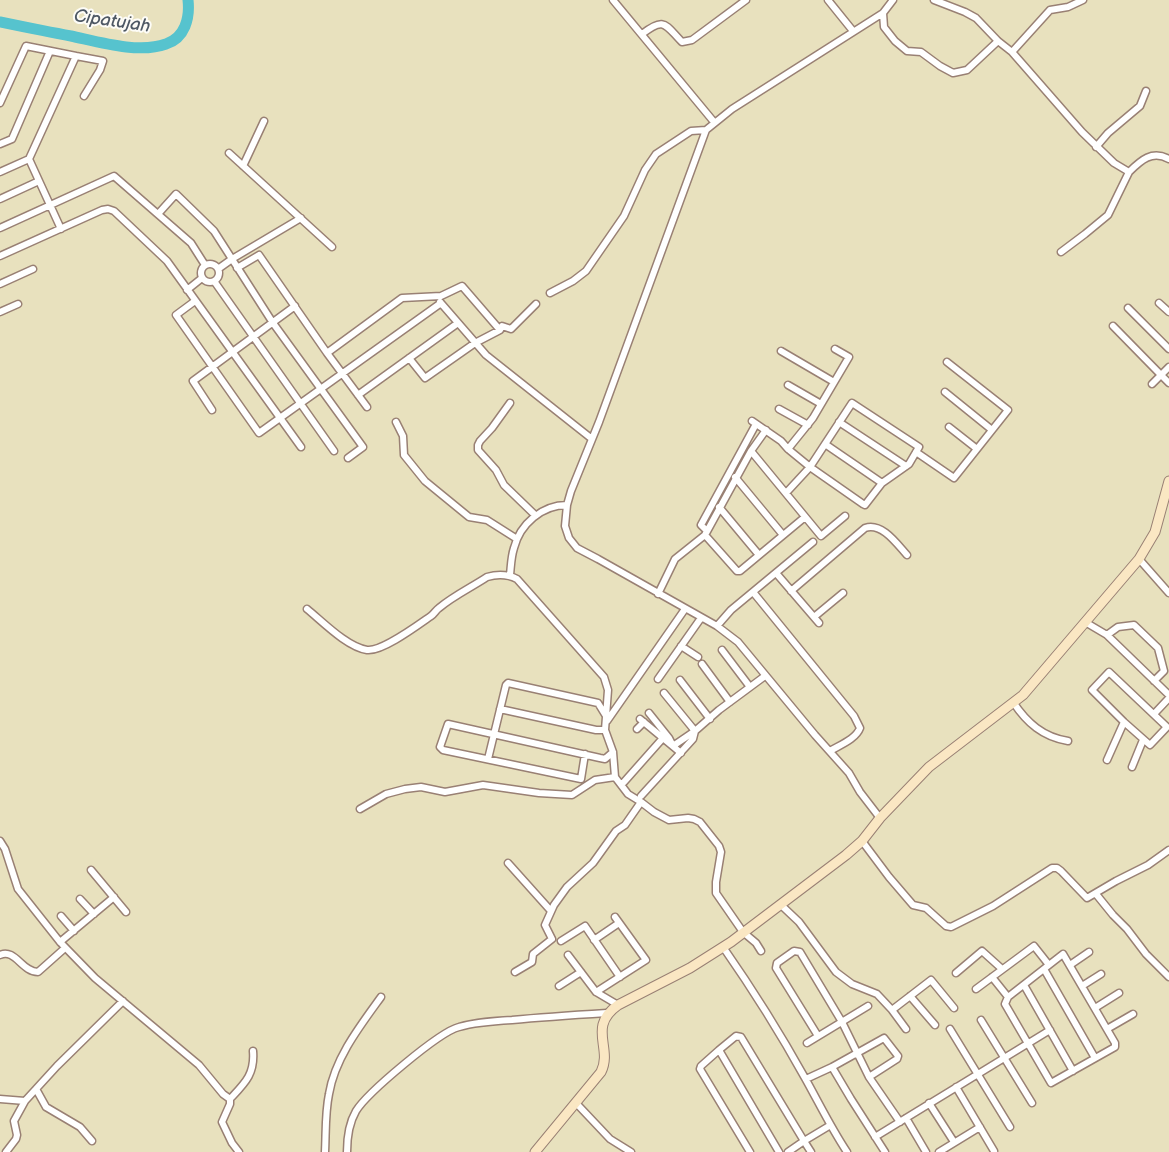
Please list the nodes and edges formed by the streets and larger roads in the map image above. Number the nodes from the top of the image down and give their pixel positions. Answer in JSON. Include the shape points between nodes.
{"nodes":[{"id":1,"x":613,"y":0,"type":"edge"},
{"id":2,"x":746,"y":0,"type":"edge"},
{"id":3,"x":828,"y":0,"type":"edge"},
{"id":4,"x":894,"y":0,"type":"edge"},
{"id":5,"x":934,"y":0,"type":"edge"},
{"id":6,"x":1083,"y":0,"type":"edge"},
{"id":7,"x":883,"y":13,"type":"junction"},
{"id":8,"x":853,"y":31,"type":"junction"},
{"id":9,"x":642,"y":34,"type":"junction"},
{"id":10,"x":998,"y":41,"type":"junction"},
{"id":11,"x":50,"y":51,"type":"junction"},
{"id":12,"x":1012,"y":52,"type":"junction"},
{"id":13,"x":76,"y":56,"type":"junction"},
{"id":14,"x":1146,"y":90,"type":"dead end"},
{"id":15,"x":84,"y":96,"type":"dead end"},
{"id":16,"x":0,"y":103,"type":"edge"},
{"id":17,"x":264,"y":121,"type":"dead end"},
{"id":18,"x":714,"y":122,"type":"junction"},
{"id":19,"x":706,"y":130,"type":"junction"},
{"id":20,"x":0,"y":144,"type":"edge"},
{"id":21,"x":1096,"y":147,"type":"junction"},
{"id":22,"x":229,"y":153,"type":"dead end"},
{"id":23,"x":29,"y":159,"type":"junction"},
{"id":24,"x":1169,"y":159,"type":"edge"},
{"id":25,"x":243,"y":166,"type":"junction"},
{"id":26,"x":0,"y":172,"type":"edge"},
{"id":27,"x":1129,"y":172,"type":"junction"},
{"id":28,"x":39,"y":181,"type":"junction"},
{"id":29,"x":0,"y":198,"type":"edge"},
{"id":30,"x":50,"y":205,"type":"junction"},
{"id":31,"x":158,"y":214,"type":"junction"},
{"id":32,"x":301,"y":218,"type":"junction"},
{"id":33,"x":0,"y":228,"type":"edge"},
{"id":34,"x":61,"y":229,"type":"junction"},
{"id":35,"x":332,"y":247,"type":"dead end"},
{"id":36,"x":1061,"y":252,"type":"dead end"},
{"id":37,"x":0,"y":256,"type":"edge"},
{"id":38,"x":232,"y":259,"type":"junction"},
{"id":39,"x":205,"y":265,"type":"junction"},
{"id":40,"x":237,"y":268,"type":"junction"},
{"id":41,"x":33,"y":269,"type":"dead end"},
{"id":42,"x":218,"y":269,"type":"junction"},
{"id":43,"x":202,"y":278,"type":"junction"},
{"id":44,"x":214,"y":281,"type":"junction"},
{"id":45,"x":0,"y":284,"type":"edge"},
{"id":46,"x":187,"y":290,"type":"junction"},
{"id":47,"x":550,"y":293,"type":"dead end"},
{"id":48,"x":436,"y":297,"type":"junction"},
{"id":49,"x":195,"y":301,"type":"junction"},
{"id":50,"x":1159,"y":303,"type":"dead end"},
{"id":51,"x":18,"y":304,"type":"dead end"},
{"id":52,"x":441,"y":304,"type":"junction"},
{"id":53,"x":536,"y":304,"type":"dead end"},
{"id":54,"x":295,"y":306,"type":"junction"},
{"id":55,"x":1128,"y":308,"type":"dead end"},
{"id":56,"x":0,"y":312,"type":"edge"},
{"id":57,"x":1169,"y":312,"type":"edge"},
{"id":58,"x":273,"y":322,"type":"junction"},
{"id":59,"x":458,"y":323,"type":"junction"},
{"id":60,"x":1112,"y":326,"type":"dead end"},
{"id":61,"x":500,"y":330,"type":"junction"},
{"id":62,"x":254,"y":336,"type":"junction"},
{"id":63,"x":475,"y":343,"type":"junction"},
{"id":64,"x":835,"y":349,"type":"dead end"},
{"id":65,"x":1169,"y":349,"type":"edge"},
{"id":66,"x":781,"y":351,"type":"dead end"},
{"id":67,"x":233,"y":352,"type":"junction"},
{"id":68,"x":327,"y":353,"type":"junction"},
{"id":69,"x":409,"y":358,"type":"junction"},
{"id":70,"x":948,"y":362,"type":"dead end"},
{"id":71,"x":213,"y":367,"type":"junction"},
{"id":72,"x":1169,"y":368,"type":"edge"},
{"id":73,"x":342,"y":374,"type":"junction"},
{"id":74,"x":1161,"y":375,"type":"junction"},
{"id":75,"x":834,"y":382,"type":"junction"},
{"id":76,"x":1169,"y":383,"type":"edge"},
{"id":77,"x":1152,"y":384,"type":"dead end"},
{"id":78,"x":788,"y":385,"type":"dead end"},
{"id":79,"x":320,"y":390,"type":"junction"},
{"id":80,"x":945,"y":392,"type":"dead end"},
{"id":81,"x":358,"y":395,"type":"junction"},
{"id":82,"x":510,"y":403,"type":"dead end"},
{"id":83,"x":300,"y":404,"type":"junction"},
{"id":84,"x":821,"y":404,"type":"junction"},
{"id":85,"x":367,"y":407,"type":"dead end"},
{"id":86,"x":779,"y":409,"type":"dead end"},
{"id":87,"x":212,"y":410,"type":"dead end"},
{"id":88,"x":280,"y":418,"type":"junction"},
{"id":89,"x":396,"y":422,"type":"dead end"},
{"id":90,"x":839,"y":422,"type":"junction"},
{"id":91,"x":808,"y":425,"type":"junction"},
{"id":92,"x":949,"y":427,"type":"dead end"},
{"id":93,"x":766,"y":430,"type":"junction"},
{"id":94,"x":992,"y":430,"type":"junction"},
{"id":95,"x":592,"y":439,"type":"junction"},
{"id":96,"x":825,"y":444,"type":"junction"},
{"id":97,"x":301,"y":447,"type":"dead end"},
{"id":98,"x":788,"y":449,"type":"junction"},
{"id":99,"x":977,"y":449,"type":"junction"},
{"id":100,"x":334,"y":451,"type":"dead end"},
{"id":101,"x":751,"y":451,"type":"junction"},
{"id":102,"x":916,"y":452,"type":"junction"},
{"id":103,"x":348,"y":458,"type":"dead end"},
{"id":104,"x":906,"y":466,"type":"junction"},
{"id":105,"x":810,"y":467,"type":"junction"},
{"id":106,"x":735,"y":478,"type":"junction"},
{"id":107,"x":1169,"y":481,"type":"edge"},
{"id":108,"x":882,"y":484,"type":"junction"},
{"id":109,"x":786,"y":493,"type":"junction"},
{"id":110,"x":1167,"y":494,"type":"edge"},
{"id":111,"x":567,"y":505,"type":"junction"},
{"id":112,"x":719,"y":507,"type":"junction"},
{"id":113,"x":535,"y":514,"type":"junction"},
{"id":114,"x":846,"y":516,"type":"dead end"},
{"id":115,"x":705,"y":517,"type":"junction"},
{"id":116,"x":805,"y":517,"type":"junction"},
{"id":117,"x":712,"y":522,"type":"junction"},
{"id":118,"x":706,"y":533,"type":"junction"},
{"id":119,"x":783,"y":535,"type":"junction"},
{"id":120,"x":517,"y":539,"type":"junction"},
{"id":121,"x":813,"y":542,"type":"dead end"},
{"id":122,"x":760,"y":555,"type":"junction"},
{"id":123,"x":907,"y":555,"type":"dead end"},
{"id":124,"x":1139,"y":559,"type":"junction"},
{"id":125,"x":776,"y":573,"type":"junction"},
{"id":126,"x":510,"y":575,"type":"junction"},
{"id":127,"x":791,"y":591,"type":"junction"},
{"id":128,"x":753,"y":592,"type":"junction"},
{"id":129,"x":1169,"y":593,"type":"edge"},
{"id":130,"x":658,"y":594,"type":"junction"},
{"id":131,"x":843,"y":594,"type":"dead end"},
{"id":132,"x":307,"y":609,"type":"dead end"},
{"id":133,"x":685,"y":609,"type":"junction"},
{"id":134,"x":700,"y":618,"type":"junction"},
{"id":135,"x":1085,"y":622,"type":"junction"},
{"id":136,"x":717,"y":626,"type":"junction"},
{"id":137,"x":1107,"y":635,"type":"junction"},
{"id":138,"x":681,"y":646,"type":"junction"},
{"id":139,"x":722,"y":650,"type":"dead end"},
{"id":140,"x":698,"y":657,"type":"dead end"},
{"id":141,"x":702,"y":664,"type":"dead end"},
{"id":142,"x":765,"y":676,"type":"junction"},
{"id":143,"x":658,"y":679,"type":"dead end"},
{"id":144,"x":680,"y":680,"type":"dead end"},
{"id":145,"x":1154,"y":681,"type":"junction"},
{"id":146,"x":750,"y":687,"type":"junction"},
{"id":147,"x":664,"y":693,"type":"dead end"},
{"id":148,"x":1169,"y":696,"type":"edge"},
{"id":149,"x":730,"y":702,"type":"junction"},
{"id":150,"x":1013,"y":702,"type":"junction"},
{"id":151,"x":500,"y":709,"type":"junction"},
{"id":152,"x":649,"y":713,"type":"dead end"},
{"id":153,"x":1154,"y":714,"type":"junction"},
{"id":154,"x":606,"y":717,"type":"junction"},
{"id":155,"x":710,"y":719,"type":"junction"},
{"id":156,"x":1124,"y":722,"type":"junction"},
{"id":157,"x":605,"y":727,"type":"junction"},
{"id":158,"x":638,"y":729,"type":"dead end"},
{"id":159,"x":694,"y":731,"type":"junction"},
{"id":160,"x":494,"y":734,"type":"junction"},
{"id":161,"x":663,"y":738,"type":"junction"},
{"id":162,"x":1142,"y":740,"type":"junction"},
{"id":163,"x":1068,"y":741,"type":"dead end"},
{"id":164,"x":673,"y":746,"type":"junction"},
{"id":165,"x":830,"y":751,"type":"junction"},
{"id":166,"x":613,"y":752,"type":"junction"},
{"id":167,"x":681,"y":752,"type":"junction"},
{"id":168,"x":586,"y":754,"type":"junction"},
{"id":169,"x":488,"y":759,"type":"junction"},
{"id":170,"x":1107,"y":760,"type":"dead end"},
{"id":171,"x":1132,"y":767,"type":"dead end"},
{"id":172,"x":615,"y":778,"type":"junction"},
{"id":173,"x":624,"y":782,"type":"dead end"},
{"id":174,"x":641,"y":799,"type":"junction"},
{"id":175,"x":360,"y":809,"type":"dead end"},
{"id":176,"x":880,"y":818,"type":"junction"},
{"id":177,"x":862,"y":840,"type":"junction"},
{"id":178,"x":0,"y":841,"type":"edge"},
{"id":179,"x":1169,"y":850,"type":"edge"},
{"id":180,"x":508,"y":863,"type":"dead end"},
{"id":181,"x":91,"y":870,"type":"dead end"},
{"id":182,"x":1096,"y":894,"type":"junction"},
{"id":183,"x":114,"y":897,"type":"junction"},
{"id":184,"x":80,"y":898,"type":"dead end"},
{"id":185,"x":780,"y":904,"type":"junction"},
{"id":186,"x":551,"y":911,"type":"junction"},
{"id":187,"x":126,"y":912,"type":"dead end"},
{"id":188,"x":94,"y":914,"type":"junction"},
{"id":189,"x":61,"y":916,"type":"dead end"},
{"id":190,"x":74,"y":931,"type":"junction"},
{"id":191,"x":743,"y":932,"type":"junction"},
{"id":192,"x":594,"y":940,"type":"junction"},
{"id":193,"x":561,"y":941,"type":"dead end"},
{"id":194,"x":63,"y":945,"type":"junction"},
{"id":195,"x":723,"y":947,"type":"junction"},
{"id":196,"x":762,"y":951,"type":"dead end"},
{"id":197,"x":1089,"y":952,"type":"dead end"},
{"id":198,"x":0,"y":955,"type":"edge"},
{"id":199,"x":568,"y":955,"type":"dead end"},
{"id":200,"x":1070,"y":965,"type":"junction"},
{"id":201,"x":1046,"y":967,"type":"junction"},
{"id":202,"x":1002,"y":969,"type":"junction"},
{"id":203,"x":515,"y":972,"type":"dead end"},
{"id":204,"x":582,"y":972,"type":"junction"},
{"id":205,"x":956,"y":973,"type":"dead end"},
{"id":206,"x":1101,"y":974,"type":"dead end"},
{"id":207,"x":620,"y":977,"type":"junction"},
{"id":208,"x":992,"y":977,"type":"junction"},
{"id":209,"x":1169,"y":977,"type":"edge"},
{"id":210,"x":1024,"y":985,"type":"junction"},
{"id":211,"x":558,"y":986,"type":"dead end"},
{"id":212,"x":1082,"y":986,"type":"junction"},
{"id":213,"x":976,"y":989,"type":"dead end"},
{"id":214,"x":596,"y":992,"type":"junction"},
{"id":215,"x":1119,"y":993,"type":"dead end"},
{"id":216,"x":910,"y":996,"type":"junction"},
{"id":217,"x":381,"y":997,"type":"dead end"},
{"id":218,"x":1008,"y":997,"type":"junction"},
{"id":219,"x":123,"y":1001,"type":"junction"},
{"id":220,"x":618,"y":1005,"type":"junction"},
{"id":221,"x":868,"y":1006,"type":"dead end"},
{"id":222,"x":954,"y":1008,"type":"dead end"},
{"id":223,"x":1095,"y":1008,"type":"junction"},
{"id":224,"x":892,"y":1010,"type":"junction"},
{"id":225,"x":607,"y":1013,"type":"junction"},
{"id":226,"x":1133,"y":1014,"type":"dead end"},
{"id":227,"x":981,"y":1020,"type":"dead end"},
{"id":228,"x":842,"y":1022,"type":"junction"},
{"id":229,"x":935,"y":1025,"type":"dead end"},
{"id":230,"x":906,"y":1029,"type":"dead end"},
{"id":231,"x":950,"y":1029,"type":"dead end"},
{"id":232,"x":1050,"y":1030,"type":"junction"},
{"id":233,"x":1107,"y":1030,"type":"junction"},
{"id":234,"x":818,"y":1036,"type":"junction"},
{"id":235,"x":808,"y":1043,"type":"dead end"},
{"id":236,"x":1028,"y":1044,"type":"junction"},
{"id":237,"x":719,"y":1050,"type":"junction"},
{"id":238,"x":253,"y":1051,"type":"dead end"},
{"id":239,"x":856,"y":1053,"type":"junction"},
{"id":240,"x":1095,"y":1058,"type":"junction"},
{"id":241,"x":1004,"y":1059,"type":"junction"},
{"id":242,"x":832,"y":1067,"type":"junction"},
{"id":243,"x":1073,"y":1071,"type":"junction"},
{"id":244,"x":978,"y":1074,"type":"junction"},
{"id":245,"x":868,"y":1077,"type":"junction"},
{"id":246,"x":806,"y":1079,"type":"junction"},
{"id":247,"x":956,"y":1087,"type":"junction"},
{"id":248,"x":36,"y":1089,"type":"junction"},
{"id":249,"x":0,"y":1099,"type":"edge"},
{"id":250,"x":230,"y":1099,"type":"junction"},
{"id":251,"x":25,"y":1100,"type":"junction"},
{"id":252,"x":576,"y":1103,"type":"junction"},
{"id":253,"x":1032,"y":1103,"type":"dead end"},
{"id":254,"x":929,"y":1104,"type":"junction"},
{"id":255,"x":903,"y":1120,"type":"junction"},
{"id":256,"x":830,"y":1126,"type":"junction"},
{"id":257,"x":980,"y":1127,"type":"junction"},
{"id":258,"x":1010,"y":1127,"type":"dead end"},
{"id":259,"x":875,"y":1137,"type":"junction"},
{"id":260,"x":92,"y":1141,"type":"dead end"},
{"id":261,"x":804,"y":1141,"type":"junction"},
{"id":262,"x":954,"y":1142,"type":"junction"},
{"id":263,"x":994,"y":1151,"type":"dead end"},
{"id":264,"x":6,"y":1152,"type":"edge"},
{"id":265,"x":239,"y":1152,"type":"edge"},
{"id":266,"x":325,"y":1152,"type":"edge"},
{"id":267,"x":347,"y":1152,"type":"edge"},
{"id":268,"x":535,"y":1152,"type":"edge"},
{"id":269,"x":631,"y":1152,"type":"edge"},
{"id":270,"x":750,"y":1152,"type":"edge"},
{"id":271,"x":778,"y":1152,"type":"edge"},
{"id":272,"x":788,"y":1152,"type":"edge"},
{"id":273,"x":811,"y":1152,"type":"edge"},
{"id":274,"x":847,"y":1152,"type":"edge"},
{"id":275,"x":885,"y":1152,"type":"edge"},
{"id":276,"x":926,"y":1152,"type":"edge"},
{"id":277,"x":938,"y":1152,"type":"edge"}],
"edges":[{"from":1,"to":9,"type":"street"},
{"from":2,"to":9,"type":"street","via":[[692,40],[682,42],[672,29],[661,24],[654,24]]},
{"from":3,"to":8,"type":"street"},
{"from":4,"to":7,"type":"street"},
{"from":5,"to":10,"type":"street","via":[[976,18]]},
{"from":6,"to":12,"type":"street","via":[[1050,10]]},
{"from":7,"to":8,"type":"street"},
{"from":7,"to":10,"type":"street","via":[[884,27],[895,41],[908,51],[921,52],[953,73],[967,70]]},
{"from":8,"to":18,"type":"street"},
{"from":9,"to":18,"type":"street"},
{"from":10,"to":12,"type":"street"},
{"from":11,"to":13,"type":"street"},
{"from":11,"to":16,"type":"street","via":[[26,46]]},
{"from":11,"to":20,"type":"street","via":[[12,139]]},
{"from":12,"to":21,"type":"street"},
{"from":13,"to":15,"type":"street","via":[[103,61]]},
{"from":13,"to":23,"type":"street"},
{"from":14,"to":21,"type":"street","via":[[1140,106]]},
{"from":17,"to":25,"type":"street"},
{"from":18,"to":19,"type":"street"},
{"from":19,"to":47,"type":"street","via":[[691,131],[656,154],[644,170],[624,216],[586,271]]},
{"from":19,"to":95,"type":"street"},
{"from":21,"to":27,"type":"street","via":[[1114,164]]},
{"from":22,"to":25,"type":"street"},
{"from":23,"to":26,"type":"street"},
{"from":23,"to":28,"type":"street"},
{"from":24,"to":27,"type":"street","via":[[1150,155]]},
{"from":25,"to":32,"type":"street"},
{"from":27,"to":36,"type":"street","via":[[1108,215]]},
{"from":28,"to":29,"type":"street"},
{"from":28,"to":30,"type":"street"},
{"from":30,"to":31,"type":"street","via":[[114,176]]},
{"from":30,"to":33,"type":"street"},
{"from":30,"to":34,"type":"street"},
{"from":31,"to":38,"type":"street","via":[[176,194],[214,231]]},
{"from":31,"to":39,"type":"street","via":[[191,243]]},
{"from":32,"to":35,"type":"street"},
{"from":32,"to":38,"type":"street"},
{"from":34,"to":37,"type":"street"},
{"from":34,"to":46,"type":"street","via":[[102,210],[114,211],[167,261]]},
{"from":38,"to":40,"type":"street"},
{"from":38,"to":42,"type":"street"},
{"from":39,"to":42,"type":"street","via":[[211,264]]},
{"from":39,"to":43,"type":"street"},
{"from":40,"to":54,"type":"street","via":[[259,256]]},
{"from":40,"to":58,"type":"street"},
{"from":41,"to":45,"type":"street"},
{"from":42,"to":44,"type":"street","via":[[219,275]]},
{"from":43,"to":44,"type":"street"},
{"from":43,"to":46,"type":"street"},
{"from":44,"to":62,"type":"street"},
{"from":46,"to":49,"type":"street"},
{"from":48,"to":52,"type":"street"},
{"from":48,"to":61,"type":"street","via":[[462,286]]},
{"from":48,"to":68,"type":"street","via":[[402,298]]},
{"from":49,"to":67,"type":"street"},
{"from":49,"to":71,"type":"street","via":[[176,315]]},
{"from":50,"to":57,"type":"street"},
{"from":51,"to":56,"type":"street"},
{"from":52,"to":59,"type":"street"},
{"from":52,"to":73,"type":"street"},
{"from":53,"to":61,"type":"street","via":[[511,329],[502,326]]},
{"from":54,"to":58,"type":"street"},
{"from":54,"to":68,"type":"street"},
{"from":55,"to":65,"type":"street"},
{"from":58,"to":62,"type":"street"},
{"from":58,"to":79,"type":"street"},
{"from":59,"to":63,"type":"street"},
{"from":59,"to":69,"type":"street"},
{"from":60,"to":74,"type":"street"},
{"from":61,"to":63,"type":"street"},
{"from":62,"to":67,"type":"street"},
{"from":62,"to":83,"type":"street"},
{"from":63,"to":69,"type":"street","via":[[425,378]]},
{"from":63,"to":95,"type":"street"},
{"from":64,"to":75,"type":"street","via":[[849,357]]},
{"from":66,"to":75,"type":"street"},
{"from":67,"to":71,"type":"street"},
{"from":67,"to":88,"type":"street"},
{"from":68,"to":73,"type":"street"},
{"from":69,"to":81,"type":"street"},
{"from":70,"to":94,"type":"street","via":[[1008,410]]},
{"from":71,"to":87,"type":"street","via":[[193,381]]},
{"from":71,"to":88,"type":"street","via":[[259,433]]},
{"from":72,"to":74,"type":"street"},
{"from":73,"to":79,"type":"street"},
{"from":73,"to":81,"type":"street"},
{"from":74,"to":76,"type":"street"},
{"from":74,"to":77,"type":"street"},
{"from":75,"to":84,"type":"street"},
{"from":78,"to":84,"type":"street"},
{"from":79,"to":83,"type":"street"},
{"from":79,"to":103,"type":"street","via":[[363,447]]},
{"from":80,"to":94,"type":"street"},
{"from":81,"to":85,"type":"street"},
{"from":82,"to":113,"type":"street","via":[[480,441],[478,450],[496,470],[504,485]]},
{"from":83,"to":88,"type":"street"},
{"from":83,"to":100,"type":"street"},
{"from":84,"to":91,"type":"street"},
{"from":86,"to":91,"type":"street"},
{"from":88,"to":97,"type":"street"},
{"from":89,"to":120,"type":"street","via":[[403,436],[404,455],[425,481],[470,517],[487,520]]},
{"from":90,"to":96,"type":"street"},
{"from":90,"to":102,"type":"street","via":[[853,403],[918,445]]},
{"from":90,"to":104,"type":"street"},
{"from":91,"to":98,"type":"street"},
{"from":92,"to":99,"type":"street"},
{"from":93,"to":98,"type":"street"},
{"from":93,"to":101,"type":"street"},
{"from":93,"to":115,"type":"street","via":[[754,422]]},
{"from":94,"to":99,"type":"street"},
{"from":95,"to":111,"type":"street"},
{"from":96,"to":105,"type":"street"},
{"from":96,"to":108,"type":"street"},
{"from":98,"to":105,"type":"street"},
{"from":99,"to":102,"type":"street","via":[[954,478]]},
{"from":101,"to":106,"type":"street"},
{"from":101,"to":109,"type":"street"},
{"from":102,"to":104,"type":"street"},
{"from":104,"to":108,"type":"street"},
{"from":105,"to":108,"type":"street","via":[[862,504],[866,504]]},
{"from":105,"to":109,"type":"street"},
{"from":106,"to":112,"type":"street"},
{"from":106,"to":119,"type":"street"},
{"from":107,"to":110,"type":"street"},
{"from":109,"to":116,"type":"street"},
{"from":110,"to":124,"type":"street","via":[[1155,532]]},
{"from":111,"to":113,"type":"street","via":[[556,505]]},
{"from":111,"to":130,"type":"street","via":[[565,526],[576,548]]},
{"from":112,"to":117,"type":"street"},
{"from":112,"to":122,"type":"street"},
{"from":113,"to":120,"type":"street"},
{"from":114,"to":116,"type":"street","via":[[821,536]]},
{"from":115,"to":117,"type":"street"},
{"from":115,"to":118,"type":"street","via":[[701,525]]},
{"from":116,"to":119,"type":"street"},
{"from":117,"to":118,"type":"street"},
{"from":118,"to":122,"type":"street","via":[[737,571]]},
{"from":118,"to":130,"type":"street","via":[[675,559]]},
{"from":119,"to":122,"type":"street"},
{"from":120,"to":126,"type":"street"},
{"from":121,"to":125,"type":"street"},
{"from":123,"to":127,"type":"street","via":[[885,532],[869,527]]},
{"from":124,"to":129,"type":"street"},
{"from":124,"to":135,"type":"street"},
{"from":125,"to":127,"type":"street"},
{"from":125,"to":128,"type":"street"},
{"from":126,"to":132,"type":"street","via":[[487,577],[439,607],[411,630],[376,650],[367,650],[347,641]]},
{"from":126,"to":154,"type":"street","via":[[604,678],[608,690]]},
{"from":127,"to":131,"type":"street","via":[[816,620]]},
{"from":128,"to":136,"type":"street"},
{"from":128,"to":165,"type":"street","via":[[854,716],[860,728],[849,740]]},
{"from":130,"to":133,"type":"street"},
{"from":133,"to":134,"type":"street"},
{"from":133,"to":157,"type":"street"},
{"from":134,"to":136,"type":"street"},
{"from":134,"to":138,"type":"street"},
{"from":135,"to":137,"type":"street"},
{"from":135,"to":150,"type":"street","via":[[1023,695]]},
{"from":136,"to":142,"type":"street","via":[[738,642]]},
{"from":137,"to":145,"type":"street"},
{"from":137,"to":145,"type":"street","via":[[1118,627],[1134,625],[1152,642],[1158,648],[1164,671]]},
{"from":138,"to":140,"type":"street"},
{"from":138,"to":143,"type":"street"},
{"from":139,"to":146,"type":"street"},
{"from":141,"to":149,"type":"street"},
{"from":142,"to":146,"type":"street"},
{"from":142,"to":165,"type":"street"},
{"from":144,"to":155,"type":"street"},
{"from":145,"to":148,"type":"street"},
{"from":146,"to":149,"type":"street"},
{"from":147,"to":159,"type":"street"},
{"from":148,"to":153,"type":"street"},
{"from":149,"to":155,"type":"street"},
{"from":150,"to":163,"type":"street","via":[[1022,716],[1041,733]]},
{"from":150,"to":176,"type":"street","via":[[929,767]]},
{"from":151,"to":154,"type":"street","via":[[508,683],[598,703]]},
{"from":151,"to":157,"type":"street","via":[[596,730]]},
{"from":151,"to":160,"type":"street"},
{"from":152,"to":164,"type":"street"},
{"from":153,"to":156,"type":"street","via":[[1109,672],[1092,690]]},
{"from":153,"to":162,"type":"street","via":[[1167,727],[1150,745]]},
{"from":154,"to":157,"type":"street"},
{"from":155,"to":159,"type":"street"},
{"from":156,"to":162,"type":"street"},
{"from":156,"to":170,"type":"street"},
{"from":157,"to":166,"type":"street"},
{"from":158,"to":161,"type":"street","via":[[642,721]]},
{"from":159,"to":164,"type":"street"},
{"from":159,"to":167,"type":"street","via":[[693,739]]},
{"from":160,"to":168,"type":"street"},
{"from":160,"to":169,"type":"street"},
{"from":160,"to":169,"type":"street","via":[[448,724],[440,747]]},
{"from":161,"to":164,"type":"street"},
{"from":161,"to":173,"type":"street"},
{"from":162,"to":171,"type":"street"},
{"from":164,"to":167,"type":"street"},
{"from":165,"to":176,"type":"street"},
{"from":166,"to":168,"type":"street","via":[[605,759]]},
{"from":166,"to":172,"type":"street"},
{"from":167,"to":174,"type":"street"},
{"from":168,"to":169,"type":"street","via":[[581,779]]},
{"from":172,"to":174,"type":"street","via":[[628,794]]},
{"from":172,"to":175,"type":"street","via":[[595,780],[572,795],[483,785],[445,792],[421,787],[386,794]]},
{"from":174,"to":186,"type":"street","via":[[625,825],[616,831]]},
{"from":174,"to":191,"type":"street","via":[[654,812],[669,820],[694,819],[700,822],[719,846],[716,893]]},
{"from":176,"to":177,"type":"street"},
{"from":177,"to":182,"type":"street","via":[[913,905],[930,910],[949,927],[994,906],[1054,868],[1086,897]]},
{"from":177,"to":185,"type":"street"},
{"from":178,"to":194,"type":"street","via":[[18,889]]},
{"from":179,"to":182,"type":"street"},
{"from":180,"to":186,"type":"street"},
{"from":181,"to":183,"type":"street"},
{"from":182,"to":209,"type":"street"},
{"from":183,"to":187,"type":"street"},
{"from":183,"to":188,"type":"street"},
{"from":184,"to":188,"type":"street"},
{"from":185,"to":191,"type":"street"},
{"from":185,"to":224,"type":"street","via":[[799,922],[836,972],[852,984],[877,994]]},
{"from":186,"to":203,"type":"street","via":[[545,925],[552,939],[533,954],[532,962]]},
{"from":188,"to":190,"type":"street"},
{"from":189,"to":190,"type":"street"},
{"from":190,"to":194,"type":"street"},
{"from":191,"to":195,"type":"street"},
{"from":191,"to":196,"type":"street"},
{"from":192,"to":193,"type":"street","via":[[584,926]]},
{"from":192,"to":207,"type":"street"},
{"from":192,"to":207,"type":"street","via":[[617,920],[646,960]]},
{"from":194,"to":198,"type":"street","via":[[38,972],[26,969],[10,954]]},
{"from":194,"to":219,"type":"street"},
{"from":195,"to":220,"type":"street"},
{"from":195,"to":246,"type":"street"},
{"from":197,"to":200,"type":"street"},
{"from":199,"to":204,"type":"street"},
{"from":200,"to":201,"type":"street","via":[[1063,954]]},
{"from":200,"to":212,"type":"street"},
{"from":201,"to":202,"type":"street","via":[[1034,946]]},
{"from":201,"to":210,"type":"street"},
{"from":201,"to":240,"type":"street"},
{"from":202,"to":205,"type":"street","via":[[982,951]]},
{"from":202,"to":208,"type":"street"},
{"from":204,"to":211,"type":"street"},
{"from":204,"to":214,"type":"street"},
{"from":206,"to":212,"type":"street"},
{"from":207,"to":214,"type":"street"},
{"from":208,"to":213,"type":"street"},
{"from":208,"to":218,"type":"street"},
{"from":210,"to":218,"type":"street"},
{"from":210,"to":232,"type":"street"},
{"from":212,"to":223,"type":"street"},
{"from":214,"to":220,"type":"street"},
{"from":215,"to":223,"type":"street"},
{"from":216,"to":222,"type":"street","via":[[931,980]]},
{"from":216,"to":224,"type":"street"},
{"from":216,"to":229,"type":"street"},
{"from":217,"to":266,"type":"street","via":[[344,1052],[332,1083]]},
{"from":218,"to":236,"type":"street","via":[[1005,1004]]},
{"from":219,"to":248,"type":"street"},
{"from":219,"to":250,"type":"street","via":[[199,1065]]},
{"from":220,"to":225,"type":"street"},
{"from":221,"to":228,"type":"street"},
{"from":223,"to":233,"type":"street"},
{"from":224,"to":230,"type":"street"},
{"from":225,"to":252,"type":"street","via":[[601,1035],[604,1067]]},
{"from":225,"to":267,"type":"street","via":[[485,1022],[444,1033],[364,1102],[351,1122]]},
{"from":226,"to":233,"type":"street"},
{"from":227,"to":241,"type":"street"},
{"from":228,"to":234,"type":"street"},
{"from":228,"to":234,"type":"street","via":[[800,952],[794,951],[777,962],[776,968]]},
{"from":228,"to":239,"type":"street"},
{"from":231,"to":244,"type":"street"},
{"from":232,"to":236,"type":"street"},
{"from":232,"to":243,"type":"street"},
{"from":233,"to":240,"type":"street","via":[[1115,1047]]},
{"from":234,"to":235,"type":"street"},
{"from":236,"to":241,"type":"street"},
{"from":236,"to":243,"type":"street","via":[[1051,1083]]},
{"from":237,"to":261,"type":"street","via":[[733,1037],[741,1037]]},
{"from":237,"to":270,"type":"street","via":[[700,1069]]},
{"from":237,"to":271,"type":"street"},
{"from":238,"to":250,"type":"street","via":[[254,1062],[249,1078]]},
{"from":239,"to":242,"type":"street"},
{"from":239,"to":245,"type":"street"},
{"from":239,"to":245,"type":"street","via":[[883,1037],[898,1056],[896,1061]]},
{"from":240,"to":243,"type":"street"},
{"from":241,"to":244,"type":"street"},
{"from":241,"to":253,"type":"street"},
{"from":242,"to":246,"type":"street"},
{"from":242,"to":259,"type":"street"},
{"from":244,"to":247,"type":"street"},
{"from":244,"to":258,"type":"street"},
{"from":245,"to":255,"type":"street"},
{"from":246,"to":256,"type":"street"},
{"from":247,"to":254,"type":"street"},
{"from":247,"to":257,"type":"street"},
{"from":248,"to":251,"type":"street"},
{"from":248,"to":260,"type":"street","via":[[46,1107],[80,1127]]},
{"from":249,"to":251,"type":"street"},
{"from":250,"to":265,"type":"street","via":[[222,1125]]},
{"from":251,"to":264,"type":"street","via":[[14,1120],[16,1139]]},
{"from":252,"to":268,"type":"street"},
{"from":252,"to":269,"type":"street","via":[[610,1140]]},
{"from":254,"to":255,"type":"street"},
{"from":254,"to":262,"type":"street"},
{"from":255,"to":259,"type":"street"},
{"from":255,"to":276,"type":"street"},
{"from":256,"to":261,"type":"street"},
{"from":256,"to":274,"type":"street"},
{"from":257,"to":262,"type":"street"},
{"from":257,"to":263,"type":"street"},
{"from":259,"to":275,"type":"street"},
{"from":261,"to":272,"type":"street"},
{"from":261,"to":273,"type":"street"},
{"from":262,"to":277,"type":"street"}]}
